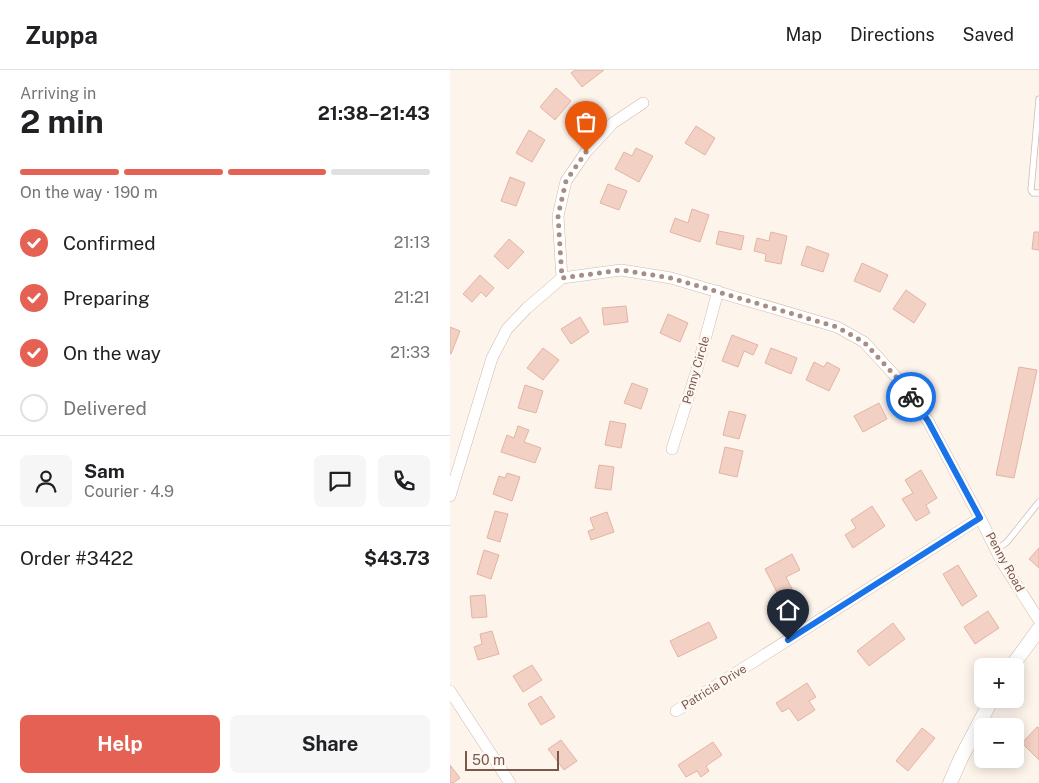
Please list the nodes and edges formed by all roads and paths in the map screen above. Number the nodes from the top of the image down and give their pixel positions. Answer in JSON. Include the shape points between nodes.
{"nodes":[{"id":1,"x":1039,"y":99,"type":"edge"},
{"id":2,"x":643,"y":103,"type":"dead end"},
{"id":3,"x":1038,"y":112,"type":"edge"},
{"id":4,"x":1039,"y":193,"type":"edge"},
{"id":5,"x":562,"y":278,"type":"junction"},
{"id":6,"x":718,"y":291,"type":"junction"},
{"id":7,"x":672,"y":449,"type":"dead end"},
{"id":8,"x":450,"y":496,"type":"edge"},
{"id":9,"x":1039,"y":502,"type":"edge"},
{"id":10,"x":980,"y":518,"type":"junction"},
{"id":11,"x":996,"y":550,"type":"junction"},
{"id":12,"x":1039,"y":620,"type":"edge"},
{"id":13,"x":1039,"y":629,"type":"edge"},
{"id":14,"x":1018,"y":658,"type":"edge"},
{"id":15,"x":450,"y":691,"type":"edge"},
{"id":16,"x":987,"y":708,"type":"edge"},
{"id":17,"x":676,"y":711,"type":"dead end"},
{"id":18,"x":510,"y":783,"type":"edge"},
{"id":19,"x":950,"y":783,"type":"edge"}],
"edges":[{"from":1,"to":3,"type":"lane"},
{"from":2,"to":5,"type":"street","via":[[613,123],[586,152],[566,181],[558,216]]},
{"from":3,"to":4,"type":"lane","via":[[1031,190]]},
{"from":5,"to":6,"type":"street","name":"Penny Road","via":[[621,270],[671,278]]},
{"from":5,"to":8,"type":"street","via":[[507,329],[492,358]]},
{"from":6,"to":7,"type":"street","name":"Penny Circle"},
{"from":6,"to":10,"type":"street","name":"Penny Road","via":[[837,327],[864,342],[897,378],[928,421]]},
{"from":9,"to":11,"type":"lane","via":[[1007,542]]},
{"from":10,"to":11,"type":"street","name":"Penny Road"},
{"from":10,"to":17,"type":"street","name":"Patricia Drive"},
{"from":11,"to":12,"type":"street","name":"Penny Road"},
{"from":13,"to":14,"type":"street"},
{"from":15,"to":18,"type":"street"},
{"from":16,"to":19,"type":"street"}]}
